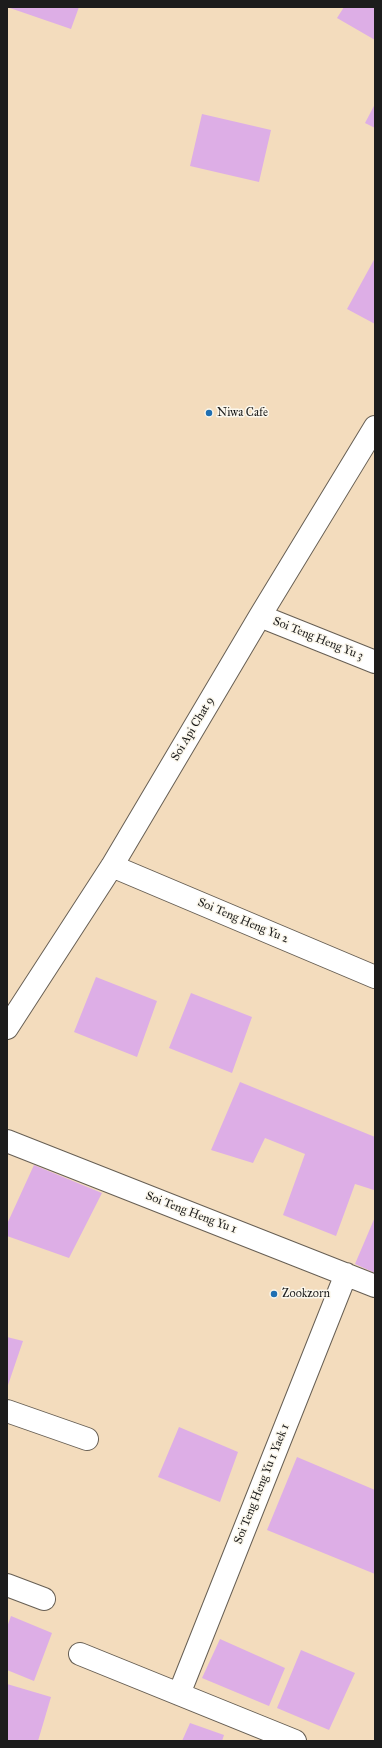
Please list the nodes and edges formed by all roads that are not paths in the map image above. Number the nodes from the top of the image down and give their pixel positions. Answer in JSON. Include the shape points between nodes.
{"nodes":[{"id":1,"x":375,"y":427,"type":"edge"},
{"id":2,"x":260,"y":616,"type":"junction"},
{"id":3,"x":375,"y":662,"type":"edge"},
{"id":4,"x":112,"y":866,"type":"junction"},
{"id":5,"x":375,"y":977,"type":"edge"},
{"id":6,"x":7,"y":1028,"type":"edge"},
{"id":7,"x":7,"y":1141,"type":"edge"},
{"id":8,"x":346,"y":1274,"type":"junction"},
{"id":9,"x":375,"y":1286,"type":"edge"},
{"id":10,"x":7,"y":1411,"type":"edge"},
{"id":11,"x":87,"y":1439,"type":"dead end"},
{"id":12,"x":7,"y":1585,"type":"edge"},
{"id":13,"x":44,"y":1599,"type":"dead end"},
{"id":14,"x":80,"y":1654,"type":"dead end"},
{"id":15,"x":179,"y":1694,"type":"junction"},
{"id":16,"x":295,"y":1741,"type":"edge"}],
"edges":[{"from":1,"to":2,"type":"street","name":"Soi Api Chat 9"},
{"from":2,"to":3,"type":"street","name":"Soi Teng Heng Yu 3"},
{"from":2,"to":4,"type":"street","name":"Soi Api Chat 9"},
{"from":4,"to":5,"type":"street","name":"Soi Teng Heng Yu 2"},
{"from":4,"to":6,"type":"street","name":"Soi Api Chat 9"},
{"from":7,"to":8,"type":"street","name":"Soi Teng Heng Yu 1"},
{"from":8,"to":9,"type":"street","name":"Soi Teng Heng Yu 1"},
{"from":8,"to":15,"type":"street","name":"Soi Teng Heng Yu 1 Yaek 1"},
{"from":10,"to":11,"type":"street"},
{"from":12,"to":13,"type":"street"},
{"from":14,"to":15,"type":"street"},
{"from":15,"to":16,"type":"street"}]}
